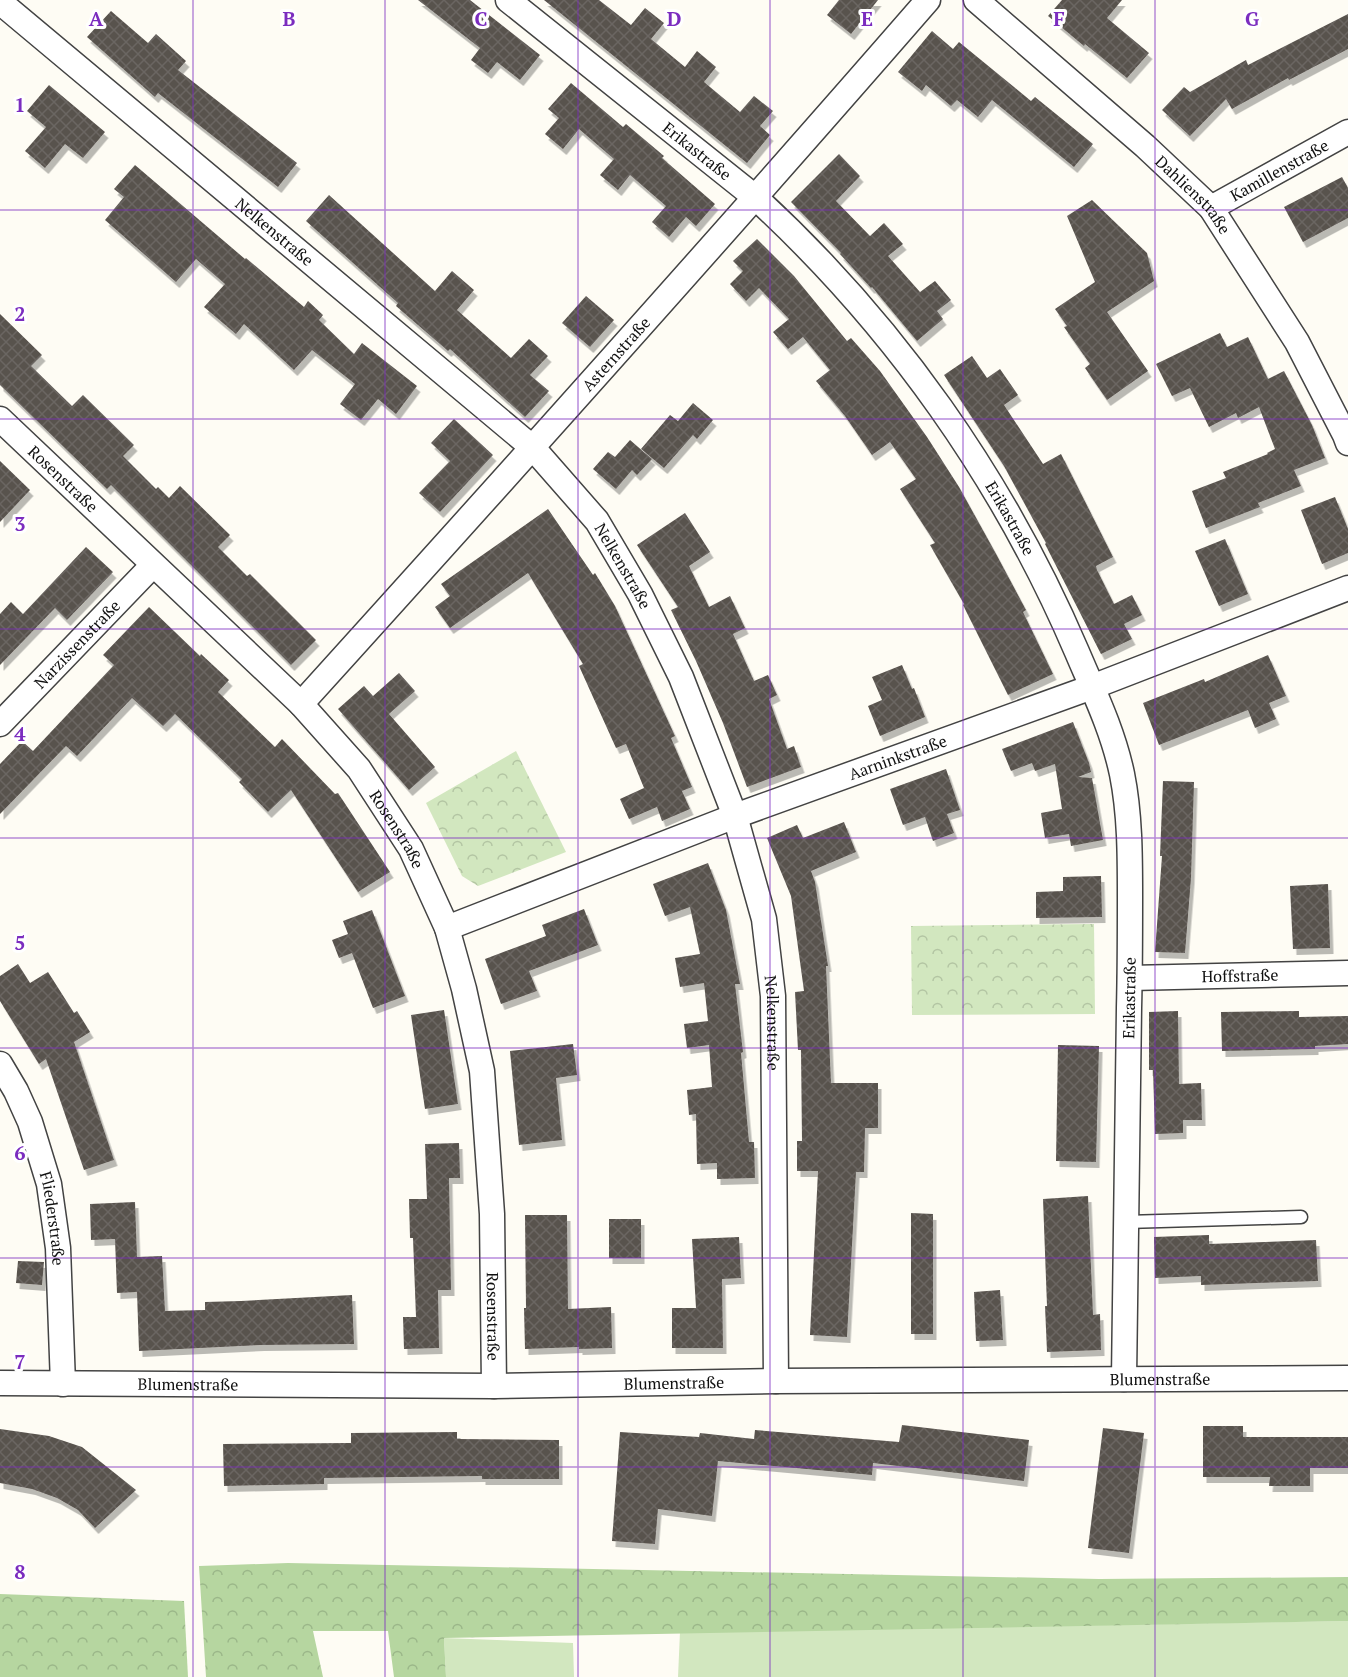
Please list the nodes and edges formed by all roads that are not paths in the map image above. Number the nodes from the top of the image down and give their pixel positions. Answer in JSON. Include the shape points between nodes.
{"nodes":[{"id":1,"x":508,"y":0,"type":"edge"},
{"id":2,"x":928,"y":0,"type":"edge"},
{"id":3,"x":976,"y":0,"type":"edge"},
{"id":4,"x":0,"y":2,"type":"edge"},
{"id":5,"x":1348,"y":132,"type":"edge"},
{"id":6,"x":756,"y":198,"type":"junction"},
{"id":7,"x":1211,"y":208,"type":"junction"},
{"id":8,"x":0,"y":419,"type":"edge"},
{"id":9,"x":1348,"y":443,"type":"edge"},
{"id":10,"x":533,"y":448,"type":"junction"},
{"id":11,"x":153,"y":565,"type":"junction"},
{"id":12,"x":1348,"y":588,"type":"edge"},
{"id":13,"x":1092,"y":687,"type":"junction"},
{"id":14,"x":301,"y":704,"type":"junction"},
{"id":15,"x":0,"y":724,"type":"edge"},
{"id":16,"x":735,"y":816,"type":"junction"},
{"id":17,"x":447,"y":928,"type":"junction"},
{"id":18,"x":1348,"y":973,"type":"edge"},
{"id":19,"x":1130,"y":978,"type":"junction"},
{"id":20,"x":0,"y":1064,"type":"edge"},
{"id":21,"x":1301,"y":1217,"type":"dead end"},
{"id":22,"x":1126,"y":1222,"type":"junction"},
{"id":23,"x":1348,"y":1378,"type":"edge"},
{"id":24,"x":1124,"y":1379,"type":"junction"},
{"id":25,"x":776,"y":1381,"type":"junction"},
{"id":26,"x":0,"y":1383,"type":"edge"},
{"id":27,"x":63,"y":1384,"type":"junction"},
{"id":28,"x":494,"y":1386,"type":"junction"}],
"edges":[{"from":1,"to":6,"type":"street","name":"Erikastraße"},
{"from":2,"to":6,"type":"street","name":"Asternstraße"},
{"from":3,"to":7,"type":"street","name":"Dahlienstraße"},
{"from":4,"to":10,"type":"street","name":"Nelkenstraße"},
{"from":5,"to":7,"type":"street","name":"Kamillenstraße"},
{"from":6,"to":10,"type":"street","name":"Asternstraße"},
{"from":6,"to":13,"type":"street","name":"Erikastraße","via":[[850,293],[925,384],[1000,497],[1060,613]]},
{"from":7,"to":9,"type":"street","name":"Dahlienstraße","via":[[1297,342]]},
{"from":8,"to":11,"type":"street","name":"Rosenstraße"},
{"from":10,"to":14,"type":"street","name":"Asternstraße"},
{"from":10,"to":16,"type":"street","name":"Nelkenstraße","via":[[597,521],[640,594],[681,677]]},
{"from":11,"to":14,"type":"street","name":"Rosenstraße"},
{"from":11,"to":15,"type":"street","name":"Narzissenstraße"},
{"from":12,"to":13,"type":"street","name":"Aarninkstraße"},
{"from":13,"to":16,"type":"street","name":"Aarninkstraße"},
{"from":13,"to":19,"type":"street","name":"Erikastraße","via":[[1111,732],[1124,785],[1130,868]]},
{"from":14,"to":17,"type":"street","name":"Rosenstraße","via":[[359,769],[411,849]]},
{"from":16,"to":17,"type":"street","name":"Aarninkstraße"},
{"from":16,"to":25,"type":"street","name":"Nelkenstraße","via":[[764,919],[773,996]]},
{"from":17,"to":28,"type":"street","name":"Rosenstraße","via":[[482,1071],[492,1214]]},
{"from":18,"to":19,"type":"street","name":"Hoffstraße"},
{"from":19,"to":22,"type":"street","name":"Erikastraße"},
{"from":20,"to":27,"type":"street","name":"Fliederstraße","via":[[30,1122],[50,1184]]},
{"from":21,"to":22,"type":"lane"},
{"from":22,"to":24,"type":"street","name":"Erikastraße"},
{"from":23,"to":24,"type":"street","name":"Blumenstraße"},
{"from":24,"to":25,"type":"street","name":"Blumenstraße"},
{"from":25,"to":28,"type":"street","name":"Blumenstraße"},
{"from":26,"to":27,"type":"street","name":"Blumenstraße"},
{"from":27,"to":28,"type":"street","name":"Blumenstraße"}]}
